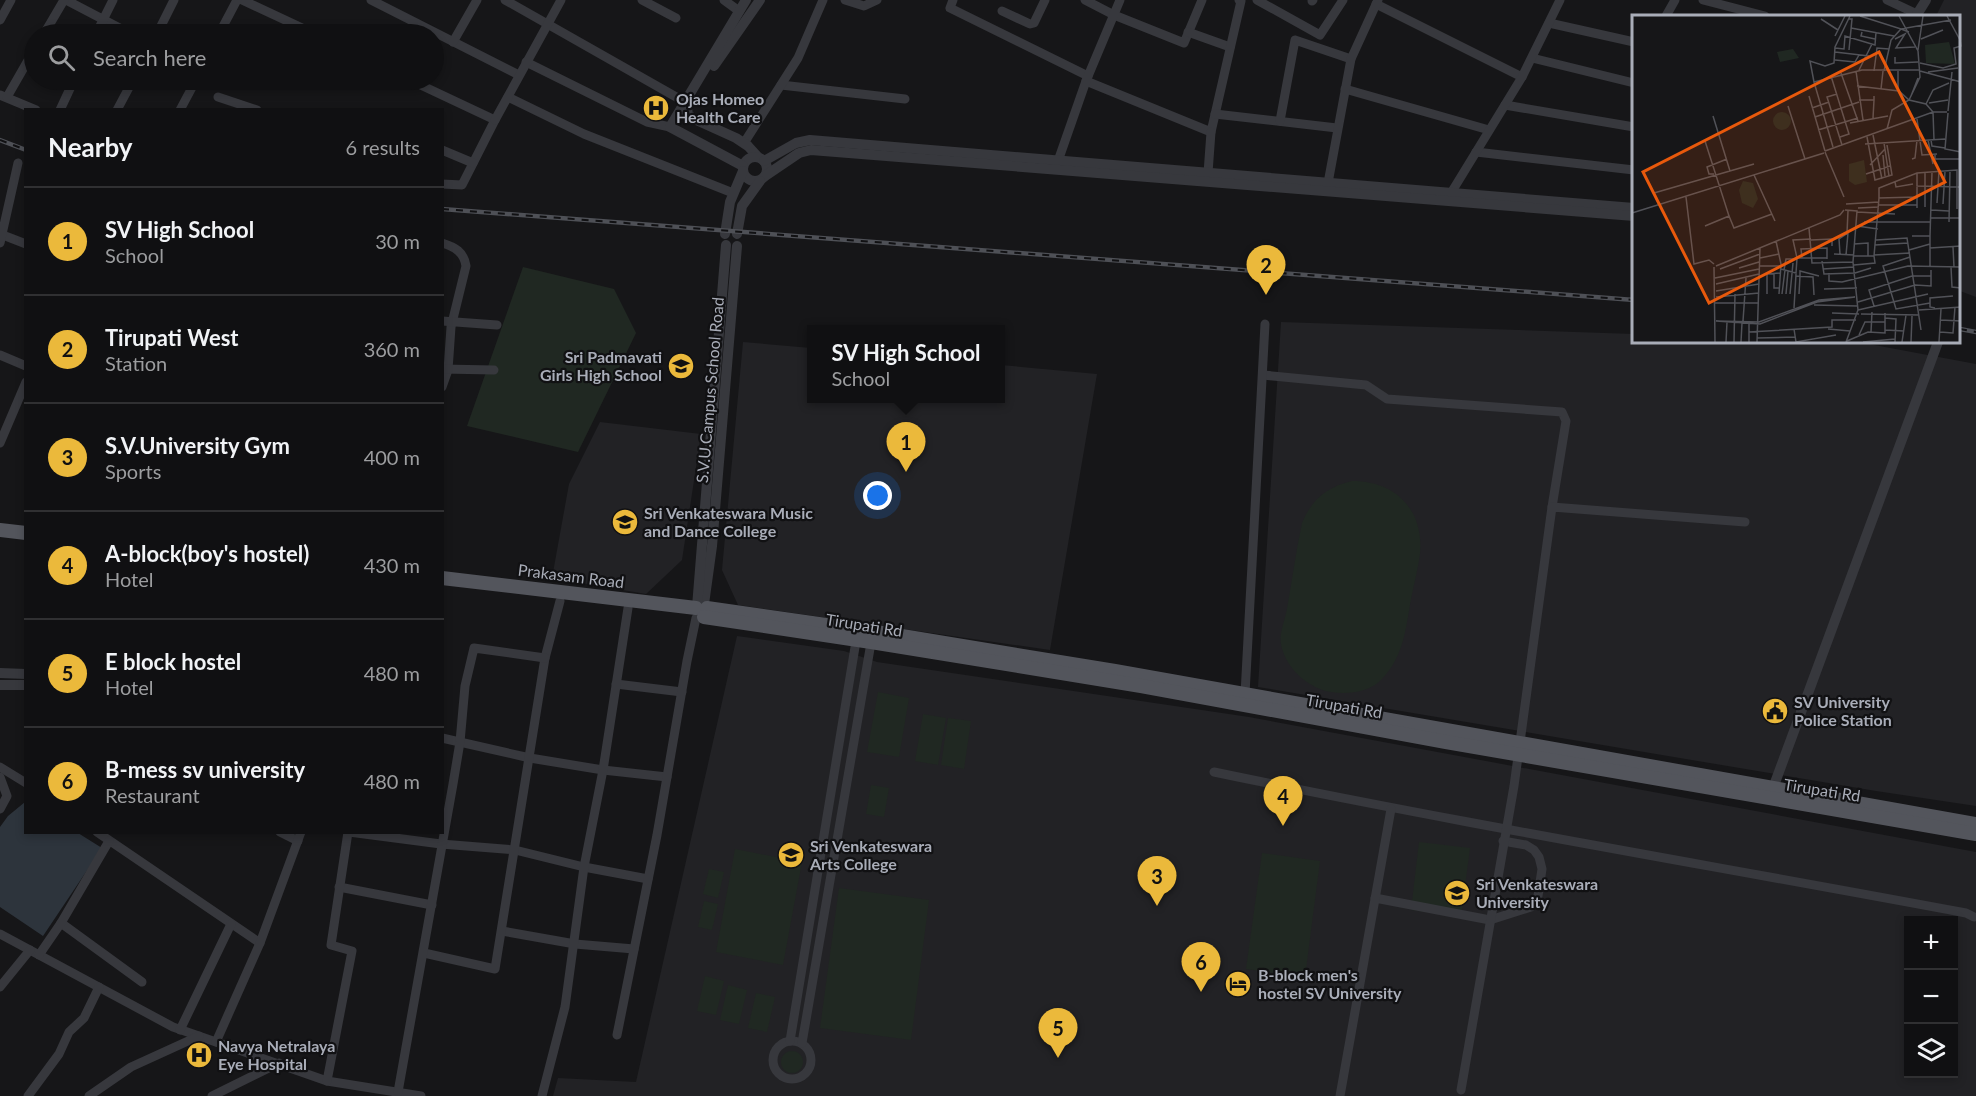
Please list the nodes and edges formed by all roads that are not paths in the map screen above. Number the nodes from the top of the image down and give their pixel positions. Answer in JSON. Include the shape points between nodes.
{"nodes":[{"id":1,"x":11,"y":0,"type":"edge"},
{"id":2,"x":65,"y":0,"type":"edge"},
{"id":3,"x":113,"y":0,"type":"edge"},
{"id":4,"x":174,"y":0,"type":"edge"},
{"id":5,"x":240,"y":0,"type":"edge"},
{"id":6,"x":371,"y":0,"type":"edge"},
{"id":7,"x":477,"y":0,"type":"edge"},
{"id":8,"x":505,"y":0,"type":"edge"},
{"id":9,"x":561,"y":0,"type":"edge"},
{"id":10,"x":642,"y":0,"type":"edge"},
{"id":11,"x":724,"y":0,"type":"edge"},
{"id":12,"x":746,"y":0,"type":"edge"},
{"id":13,"x":760,"y":0,"type":"edge"},
{"id":14,"x":823,"y":0,"type":"edge"},
{"id":15,"x":845,"y":0,"type":"edge"},
{"id":16,"x":877,"y":0,"type":"edge"},
{"id":17,"x":953,"y":0,"type":"edge"},
{"id":18,"x":1045,"y":0,"type":"edge"},
{"id":19,"x":1085,"y":0,"type":"edge"},
{"id":20,"x":1120,"y":0,"type":"edge"},
{"id":21,"x":1202,"y":0,"type":"edge"},
{"id":22,"x":1240,"y":0,"type":"edge"},
{"id":23,"x":1257,"y":0,"type":"edge"},
{"id":24,"x":1343,"y":0,"type":"edge"},
{"id":25,"x":1560,"y":0,"type":"edge"},
{"id":26,"x":1675,"y":0,"type":"edge"},
{"id":27,"x":1703,"y":0,"type":"edge"},
{"id":28,"x":1887,"y":0,"type":"edge"},
{"id":29,"x":1926,"y":0,"type":"edge"},
{"id":30,"x":1377,"y":2,"type":"edge"},
{"id":31,"x":739,"y":11,"type":"junction"},
{"id":32,"x":1002,"y":11,"type":"dead end"},
{"id":33,"x":1114,"y":15,"type":"junction"},
{"id":34,"x":1667,"y":15,"type":"edge"},
{"id":35,"x":1761,"y":15,"type":"edge"},
{"id":36,"x":1916,"y":15,"type":"edge"},
{"id":37,"x":676,"y":18,"type":"dead end"},
{"id":38,"x":103,"y":19,"type":"junction"},
{"id":39,"x":0,"y":20,"type":"edge"},
{"id":40,"x":1549,"y":23,"type":"junction"},
{"id":41,"x":50,"y":24,"type":"edge"},
{"id":42,"x":101,"y":24,"type":"edge"},
{"id":43,"x":112,"y":24,"type":"edge"},
{"id":44,"x":162,"y":24,"type":"edge"},
{"id":45,"x":225,"y":24,"type":"edge"},
{"id":46,"x":293,"y":24,"type":"edge"},
{"id":47,"x":418,"y":24,"type":"edge"},
{"id":48,"x":547,"y":25,"type":"junction"},
{"id":49,"x":1188,"y":32,"type":"junction"},
{"id":50,"x":444,"y":37,"type":"edge"},
{"id":51,"x":453,"y":42,"type":"junction"},
{"id":52,"x":1632,"y":42,"type":"edge"},
{"id":53,"x":1230,"y":47,"type":"junction"},
{"id":54,"x":1351,"y":58,"type":"junction"},
{"id":55,"x":1532,"y":58,"type":"junction"},
{"id":56,"x":526,"y":62,"type":"junction"},
{"id":57,"x":24,"y":65,"type":"edge"},
{"id":58,"x":519,"y":75,"type":"junction"},
{"id":59,"x":1522,"y":77,"type":"junction"},
{"id":60,"x":1087,"y":78,"type":"junction"},
{"id":61,"x":1632,"y":83,"type":"edge"},
{"id":62,"x":781,"y":84,"type":"junction"},
{"id":63,"x":1345,"y":89,"type":"junction"},
{"id":64,"x":69,"y":90,"type":"edge"},
{"id":65,"x":128,"y":90,"type":"edge"},
{"id":66,"x":191,"y":90,"type":"edge"},
{"id":67,"x":431,"y":90,"type":"edge"},
{"id":68,"x":3,"y":96,"type":"edge"},
{"id":69,"x":218,"y":97,"type":"dead end"},
{"id":70,"x":508,"y":97,"type":"junction"},
{"id":71,"x":905,"y":99,"type":"dead end"},
{"id":72,"x":685,"y":102,"type":"junction"},
{"id":73,"x":1505,"y":105,"type":"junction"},
{"id":74,"x":31,"y":108,"type":"edge"},
{"id":75,"x":61,"y":108,"type":"edge"},
{"id":76,"x":118,"y":108,"type":"edge"},
{"id":77,"x":181,"y":108,"type":"edge"},
{"id":78,"x":251,"y":108,"type":"edge"},
{"id":79,"x":1215,"y":114,"type":"junction"},
{"id":80,"x":495,"y":120,"type":"junction"},
{"id":81,"x":1280,"y":121,"type":"junction"},
{"id":82,"x":1632,"y":127,"type":"edge"},
{"id":83,"x":670,"y":128,"type":"junction"},
{"id":84,"x":1337,"y":128,"type":"junction"},
{"id":85,"x":1489,"y":130,"type":"junction"},
{"id":86,"x":1211,"y":132,"type":"junction"},
{"id":87,"x":744,"y":143,"type":"junction"},
{"id":88,"x":444,"y":151,"type":"edge"},
{"id":89,"x":1476,"y":153,"type":"junction"},
{"id":90,"x":761,"y":159,"type":"junction"},
{"id":91,"x":1058,"y":161,"type":"junction"},
{"id":92,"x":18,"y":163,"type":"dead end"},
{"id":93,"x":473,"y":163,"type":"junction"},
{"id":94,"x":743,"y":169,"type":"junction"},
{"id":95,"x":1632,"y":170,"type":"edge"},
{"id":96,"x":1208,"y":173,"type":"junction"},
{"id":97,"x":763,"y":178,"type":"junction"},
{"id":98,"x":1328,"y":183,"type":"junction"},
{"id":99,"x":444,"y":184,"type":"edge"},
{"id":100,"x":1451,"y":193,"type":"junction"},
{"id":101,"x":734,"y":194,"type":"junction"},
{"id":102,"x":1632,"y":208,"type":"edge"},
{"id":103,"x":1632,"y":216,"type":"edge"},
{"id":104,"x":725,"y":234,"type":"dead end"},
{"id":105,"x":737,"y":234,"type":"dead end"},
{"id":106,"x":1,"y":237,"type":"edge"},
{"id":107,"x":24,"y":243,"type":"edge"},
{"id":108,"x":444,"y":244,"type":"edge"},
{"id":109,"x":448,"y":321,"type":"edge"},
{"id":110,"x":1265,"y":324,"type":"dead end"},
{"id":111,"x":496,"y":325,"type":"dead end"},
{"id":112,"x":1937,"y":344,"type":"edge"},
{"id":113,"x":0,"y":355,"type":"edge"},
{"id":114,"x":24,"y":365,"type":"edge"},
{"id":115,"x":445,"y":370,"type":"edge"},
{"id":116,"x":494,"y":370,"type":"dead end"},
{"id":117,"x":1263,"y":375,"type":"junction"},
{"id":118,"x":24,"y":387,"type":"edge"},
{"id":119,"x":0,"y":443,"type":"edge"},
{"id":120,"x":1552,"y":507,"type":"junction"},
{"id":121,"x":1745,"y":522,"type":"dead end"},
{"id":122,"x":0,"y":523,"type":"edge"},
{"id":123,"x":24,"y":526,"type":"edge"},
{"id":124,"x":0,"y":530,"type":"edge"},
{"id":125,"x":24,"y":533,"type":"edge"},
{"id":126,"x":444,"y":578,"type":"edge"},
{"id":127,"x":444,"y":587,"type":"edge"},
{"id":128,"x":706,"y":591,"type":"junction"},
{"id":129,"x":560,"y":601,"type":"junction"},
{"id":130,"x":628,"y":608,"type":"junction"},
{"id":131,"x":722,"y":610,"type":"junction"},
{"id":132,"x":700,"y":611,"type":"junction"},
{"id":133,"x":857,"y":635,"type":"junction"},
{"id":134,"x":872,"y":637,"type":"junction"},
{"id":135,"x":545,"y":658,"type":"junction"},
{"id":136,"x":0,"y":673,"type":"edge"},
{"id":137,"x":24,"y":674,"type":"edge"},
{"id":138,"x":1137,"y":680,"type":"junction"},
{"id":139,"x":616,"y":684,"type":"junction"},
{"id":140,"x":0,"y":685,"type":"edge"},
{"id":141,"x":24,"y":685,"type":"edge"},
{"id":142,"x":682,"y":692,"type":"junction"},
{"id":143,"x":1245,"y":694,"type":"junction"},
{"id":144,"x":444,"y":738,"type":"edge"},
{"id":145,"x":460,"y":742,"type":"junction"},
{"id":146,"x":1520,"y":749,"type":"junction"},
{"id":147,"x":531,"y":758,"type":"junction"},
{"id":148,"x":0,"y":770,"type":"edge"},
{"id":149,"x":603,"y":770,"type":"junction"},
{"id":150,"x":1214,"y":772,"type":"dead end"},
{"id":151,"x":0,"y":777,"type":"edge"},
{"id":152,"x":667,"y":777,"type":"junction"},
{"id":153,"x":24,"y":782,"type":"edge"},
{"id":154,"x":1772,"y":793,"type":"junction"},
{"id":155,"x":0,"y":809,"type":"edge"},
{"id":156,"x":1391,"y":809,"type":"junction"},
{"id":157,"x":1976,"y":824,"type":"edge"},
{"id":158,"x":444,"y":828,"type":"edge"},
{"id":159,"x":1505,"y":829,"type":"junction"},
{"id":160,"x":100,"y":834,"type":"edge"},
{"id":161,"x":349,"y":834,"type":"edge"},
{"id":162,"x":364,"y":834,"type":"edge"},
{"id":163,"x":443,"y":834,"type":"edge"},
{"id":164,"x":1976,"y":834,"type":"edge"},
{"id":165,"x":299,"y":837,"type":"edge"},
{"id":166,"x":109,"y":841,"type":"junction"},
{"id":167,"x":1503,"y":841,"type":"junction"},
{"id":168,"x":441,"y":844,"type":"junction"},
{"id":169,"x":515,"y":850,"type":"junction"},
{"id":170,"x":584,"y":867,"type":"junction"},
{"id":171,"x":648,"y":879,"type":"junction"},
{"id":172,"x":339,"y":887,"type":"junction"},
{"id":173,"x":1375,"y":898,"type":"junction"},
{"id":174,"x":432,"y":905,"type":"junction"},
{"id":175,"x":1974,"y":917,"type":"dead end"},
{"id":176,"x":1490,"y":920,"type":"junction"},
{"id":177,"x":61,"y":923,"type":"junction"},
{"id":178,"x":231,"y":924,"type":"junction"},
{"id":179,"x":502,"y":931,"type":"junction"},
{"id":180,"x":0,"y":934,"type":"edge"},
{"id":181,"x":260,"y":943,"type":"junction"},
{"id":182,"x":575,"y":944,"type":"junction"},
{"id":183,"x":634,"y":950,"type":"junction"},
{"id":184,"x":34,"y":952,"type":"junction"},
{"id":185,"x":424,"y":953,"type":"junction"},
{"id":186,"x":142,"y":982,"type":"dead end"},
{"id":187,"x":0,"y":987,"type":"edge"},
{"id":188,"x":99,"y":987,"type":"junction"},
{"id":189,"x":180,"y":1030,"type":"junction"},
{"id":190,"x":617,"y":1035,"type":"dead end"},
{"id":191,"x":199,"y":1036,"type":"junction"},
{"id":192,"x":790,"y":1041,"type":"junction"},
{"id":193,"x":216,"y":1042,"type":"junction"},
{"id":194,"x":802,"y":1043,"type":"junction"},
{"id":195,"x":279,"y":1063,"type":"junction"},
{"id":196,"x":327,"y":1081,"type":"junction"},
{"id":197,"x":1461,"y":1090,"type":"dead end"},
{"id":198,"x":398,"y":1092,"type":"junction"},
{"id":199,"x":28,"y":1096,"type":"edge"},
{"id":200,"x":89,"y":1096,"type":"edge"},
{"id":201,"x":212,"y":1096,"type":"edge"},
{"id":202,"x":421,"y":1096,"type":"edge"},
{"id":203,"x":542,"y":1096,"type":"edge"},
{"id":204,"x":1340,"y":1096,"type":"edge"}],
"edges":[{"from":1,"to":39,"type":"street"},
{"from":2,"to":38,"type":"street"},
{"from":2,"to":41,"type":"street"},
{"from":3,"to":38,"type":"street"},
{"from":4,"to":44,"type":"street"},
{"from":5,"to":45,"type":"street"},
{"from":5,"to":46,"type":"street"},
{"from":6,"to":47,"type":"street"},
{"from":7,"to":51,"type":"street"},
{"from":8,"to":48,"type":"street"},
{"from":9,"to":48,"type":"street"},
{"from":10,"to":37,"type":"street"},
{"from":11,"to":31,"type":"street"},
{"from":12,"to":31,"type":"street"},
{"from":13,"to":87,"type":"street","via":[[687,108],[694,119]]},
{"from":14,"to":62,"type":"street","via":[[798,58]]},
{"from":15,"to":16,"type":"street","via":[[864,6]]},
{"from":17,"to":60,"type":"street","via":[[950,8]]},
{"from":18,"to":32,"type":"street","via":[[1034,23]]},
{"from":19,"to":33,"type":"street"},
{"from":20,"to":33,"type":"street"},
{"from":21,"to":49,"type":"street"},
{"from":22,"to":53,"type":"street"},
{"from":23,"to":24,"type":"street","via":[[1320,35]]},
{"from":25,"to":40,"type":"street"},
{"from":26,"to":34,"type":"street"},
{"from":27,"to":35,"type":"street"},
{"from":28,"to":36,"type":"street"},
{"from":29,"to":36,"type":"street"},
{"from":30,"to":54,"type":"street"},
{"from":30,"to":59,"type":"street"},
{"from":31,"to":72,"type":"street"},
{"from":33,"to":49,"type":"street","via":[[1184,43]]},
{"from":33,"to":60,"type":"street"},
{"from":38,"to":42,"type":"street"},
{"from":38,"to":43,"type":"street"},
{"from":40,"to":52,"type":"street"},
{"from":40,"to":55,"type":"street"},
{"from":48,"to":56,"type":"street"},
{"from":48,"to":72,"type":"street"},
{"from":49,"to":53,"type":"street"},
{"from":50,"to":51,"type":"street"},
{"from":51,"to":58,"type":"street"},
{"from":53,"to":79,"type":"street"},
{"from":54,"to":63,"type":"street"},
{"from":54,"to":81,"type":"street","via":[[1295,40]]},
{"from":55,"to":59,"type":"street"},
{"from":55,"to":61,"type":"street"},
{"from":56,"to":58,"type":"street"},
{"from":56,"to":83,"type":"street","via":[[647,122]]},
{"from":57,"to":68,"type":"street"},
{"from":58,"to":70,"type":"street"},
{"from":59,"to":73,"type":"street"},
{"from":60,"to":86,"type":"street"},
{"from":60,"to":91,"type":"street"},
{"from":62,"to":71,"type":"street"},
{"from":62,"to":87,"type":"street"},
{"from":63,"to":84,"type":"street"},
{"from":63,"to":85,"type":"street"},
{"from":64,"to":75,"type":"street"},
{"from":65,"to":76,"type":"street"},
{"from":66,"to":77,"type":"street"},
{"from":67,"to":80,"type":"street"},
{"from":68,"to":74,"type":"street"},
{"from":69,"to":78,"type":"street"},
{"from":70,"to":80,"type":"street"},
{"from":70,"to":101,"type":"street","via":[[584,134]]},
{"from":72,"to":83,"type":"street"},
{"from":73,"to":82,"type":"street"},
{"from":73,"to":85,"type":"street"},
{"from":79,"to":81,"type":"street"},
{"from":79,"to":86,"type":"street"},
{"from":80,"to":93,"type":"street"},
{"from":81,"to":84,"type":"street"},
{"from":83,"to":94,"type":"street"},
{"from":84,"to":98,"type":"street"},
{"from":85,"to":89,"type":"street"},
{"from":86,"to":96,"type":"street"},
{"from":87,"to":90,"type":"street"},
{"from":88,"to":93,"type":"street"},
{"from":89,"to":95,"type":"street"},
{"from":89,"to":100,"type":"street"},
{"from":90,"to":91,"type":"street","via":[[810,140]]},
{"from":90,"to":94,"type":"street","via":[[747,160]]},
{"from":90,"to":97,"type":"street","via":[[767,168]]},
{"from":91,"to":96,"type":"street"},
{"from":92,"to":106,"type":"street"},
{"from":93,"to":99,"type":"street","via":[[462,185]]},
{"from":94,"to":97,"type":"street","via":[[749,180]]},
{"from":94,"to":101,"type":"street"},
{"from":96,"to":98,"type":"street"},
{"from":97,"to":103,"type":"street","via":[[799,153],[811,150]]},
{"from":97,"to":105,"type":"street","via":[[742,207]]},
{"from":98,"to":100,"type":"street"},
{"from":100,"to":102,"type":"street"},
{"from":101,"to":104,"type":"street"},
{"from":106,"to":107,"type":"street"},
{"from":108,"to":109,"type":"street","via":[[465,257],[466,266]]},
{"from":109,"to":111,"type":"street"},
{"from":109,"to":115,"type":"street"},
{"from":110,"to":117,"type":"street"},
{"from":112,"to":154,"type":"street"},
{"from":113,"to":114,"type":"street"},
{"from":115,"to":116,"type":"street"},
{"from":117,"to":120,"type":"street","via":[[1366,385],[1387,399],[1562,412],[1566,421]]},
{"from":117,"to":143,"type":"street"},
{"from":118,"to":119,"type":"street"},
{"from":120,"to":121,"type":"street"},
{"from":120,"to":146,"type":"street"},
{"from":122,"to":123,"type":"main road"},
{"from":124,"to":125,"type":"main road"},
{"from":126,"to":132,"type":"main road","name":"Prakasam Road"},
{"from":127,"to":129,"type":"main road","name":"Prakasam Road"},
{"from":128,"to":131,"type":"street"},
{"from":128,"to":132,"type":"street","name":"S.V.U.Campus School Road"},
{"from":128,"to":132,"type":"street","name":"S.V.U.Campus School Road","via":[[732,246]]},
{"from":129,"to":130,"type":"main road","name":"Prakasam Road"},
{"from":129,"to":135,"type":"street"},
{"from":130,"to":132,"type":"main road","name":"Prakasam Road"},
{"from":130,"to":139,"type":"street"},
{"from":131,"to":132,"type":"main road","name":"Tirupati Rd"},
{"from":131,"to":133,"type":"main road","name":"Tirupati Rd"},
{"from":132,"to":133,"type":"main road","name":"Tirupati Rd"},
{"from":132,"to":142,"type":"street"},
{"from":133,"to":134,"type":"main road","name":"Tirupati Rd"},
{"from":133,"to":192,"type":"street"},
{"from":134,"to":138,"type":"main road","name":"Tirupati Rd"},
{"from":134,"to":194,"type":"street"},
{"from":135,"to":145,"type":"street","via":[[474,648],[465,686]]},
{"from":135,"to":147,"type":"street"},
{"from":136,"to":137,"type":"street"},
{"from":138,"to":143,"type":"main road","name":"Tirupati Rd"},
{"from":138,"to":146,"type":"main road","name":"Tirupati Rd"},
{"from":139,"to":142,"type":"street"},
{"from":139,"to":149,"type":"street"},
{"from":140,"to":141,"type":"street"},
{"from":142,"to":152,"type":"street"},
{"from":143,"to":146,"type":"main road","name":"Tirupati Rd"},
{"from":144,"to":145,"type":"street"},
{"from":145,"to":147,"type":"street"},
{"from":145,"to":158,"type":"street"},
{"from":146,"to":154,"type":"main road","name":"Tirupati Rd"},
{"from":146,"to":159,"type":"street"},
{"from":147,"to":149,"type":"street"},
{"from":147,"to":169,"type":"street"},
{"from":148,"to":153,"type":"street"},
{"from":149,"to":152,"type":"street"},
{"from":149,"to":170,"type":"street"},
{"from":150,"to":156,"type":"street"},
{"from":151,"to":155,"type":"street","via":[[7,796]]},
{"from":152,"to":171,"type":"street"},
{"from":154,"to":157,"type":"main road","name":"Tirupati Rd"},
{"from":154,"to":164,"type":"main road","name":"Tirupati Rd"},
{"from":156,"to":159,"type":"street"},
{"from":156,"to":173,"type":"street"},
{"from":159,"to":167,"type":"street"},
{"from":159,"to":175,"type":"street","via":[[1966,912]]},
{"from":160,"to":166,"type":"street"},
{"from":161,"to":172,"type":"street"},
{"from":162,"to":168,"type":"street"},
{"from":163,"to":168,"type":"street"},
{"from":165,"to":181,"type":"street"},
{"from":166,"to":177,"type":"street"},
{"from":166,"to":178,"type":"street"},
{"from":167,"to":176,"type":"street"},
{"from":167,"to":176,"type":"street","via":[[1526,845],[1539,857],[1542,869],[1538,896],[1531,907]]},
{"from":168,"to":169,"type":"street"},
{"from":168,"to":174,"type":"street"},
{"from":169,"to":170,"type":"street"},
{"from":169,"to":179,"type":"street"},
{"from":170,"to":171,"type":"street"},
{"from":170,"to":182,"type":"street"},
{"from":171,"to":183,"type":"street"},
{"from":172,"to":174,"type":"street"},
{"from":172,"to":196,"type":"street","via":[[331,945],[352,951]]},
{"from":173,"to":176,"type":"street"},
{"from":173,"to":204,"type":"street"},
{"from":174,"to":185,"type":"street"},
{"from":176,"to":197,"type":"street"},
{"from":177,"to":184,"type":"street"},
{"from":177,"to":186,"type":"street"},
{"from":178,"to":181,"type":"street"},
{"from":178,"to":189,"type":"street"},
{"from":179,"to":182,"type":"street"},
{"from":179,"to":185,"type":"street","via":[[495,969]]},
{"from":180,"to":184,"type":"street"},
{"from":181,"to":193,"type":"street"},
{"from":182,"to":183,"type":"street"},
{"from":182,"to":203,"type":"street","via":[[565,1007]]},
{"from":183,"to":190,"type":"street"},
{"from":184,"to":187,"type":"street"},
{"from":184,"to":188,"type":"street"},
{"from":185,"to":198,"type":"street"},
{"from":188,"to":189,"type":"street"},
{"from":188,"to":199,"type":"street","via":[[84,1018],[69,1032],[59,1054]]},
{"from":189,"to":191,"type":"street"},
{"from":191,"to":193,"type":"street"},
{"from":191,"to":200,"type":"street","via":[[131,1067]]},
{"from":192,"to":194,"type":"street"},
{"from":192,"to":194,"type":"street","via":[[777,1048],[773,1061],[777,1072],[790,1079],[804,1075],[810,1067],[810,1053]]},
{"from":193,"to":195,"type":"street"},
{"from":195,"to":196,"type":"street"},
{"from":195,"to":201,"type":"street"},
{"from":196,"to":198,"type":"street"},
{"from":198,"to":202,"type":"street"}]}
